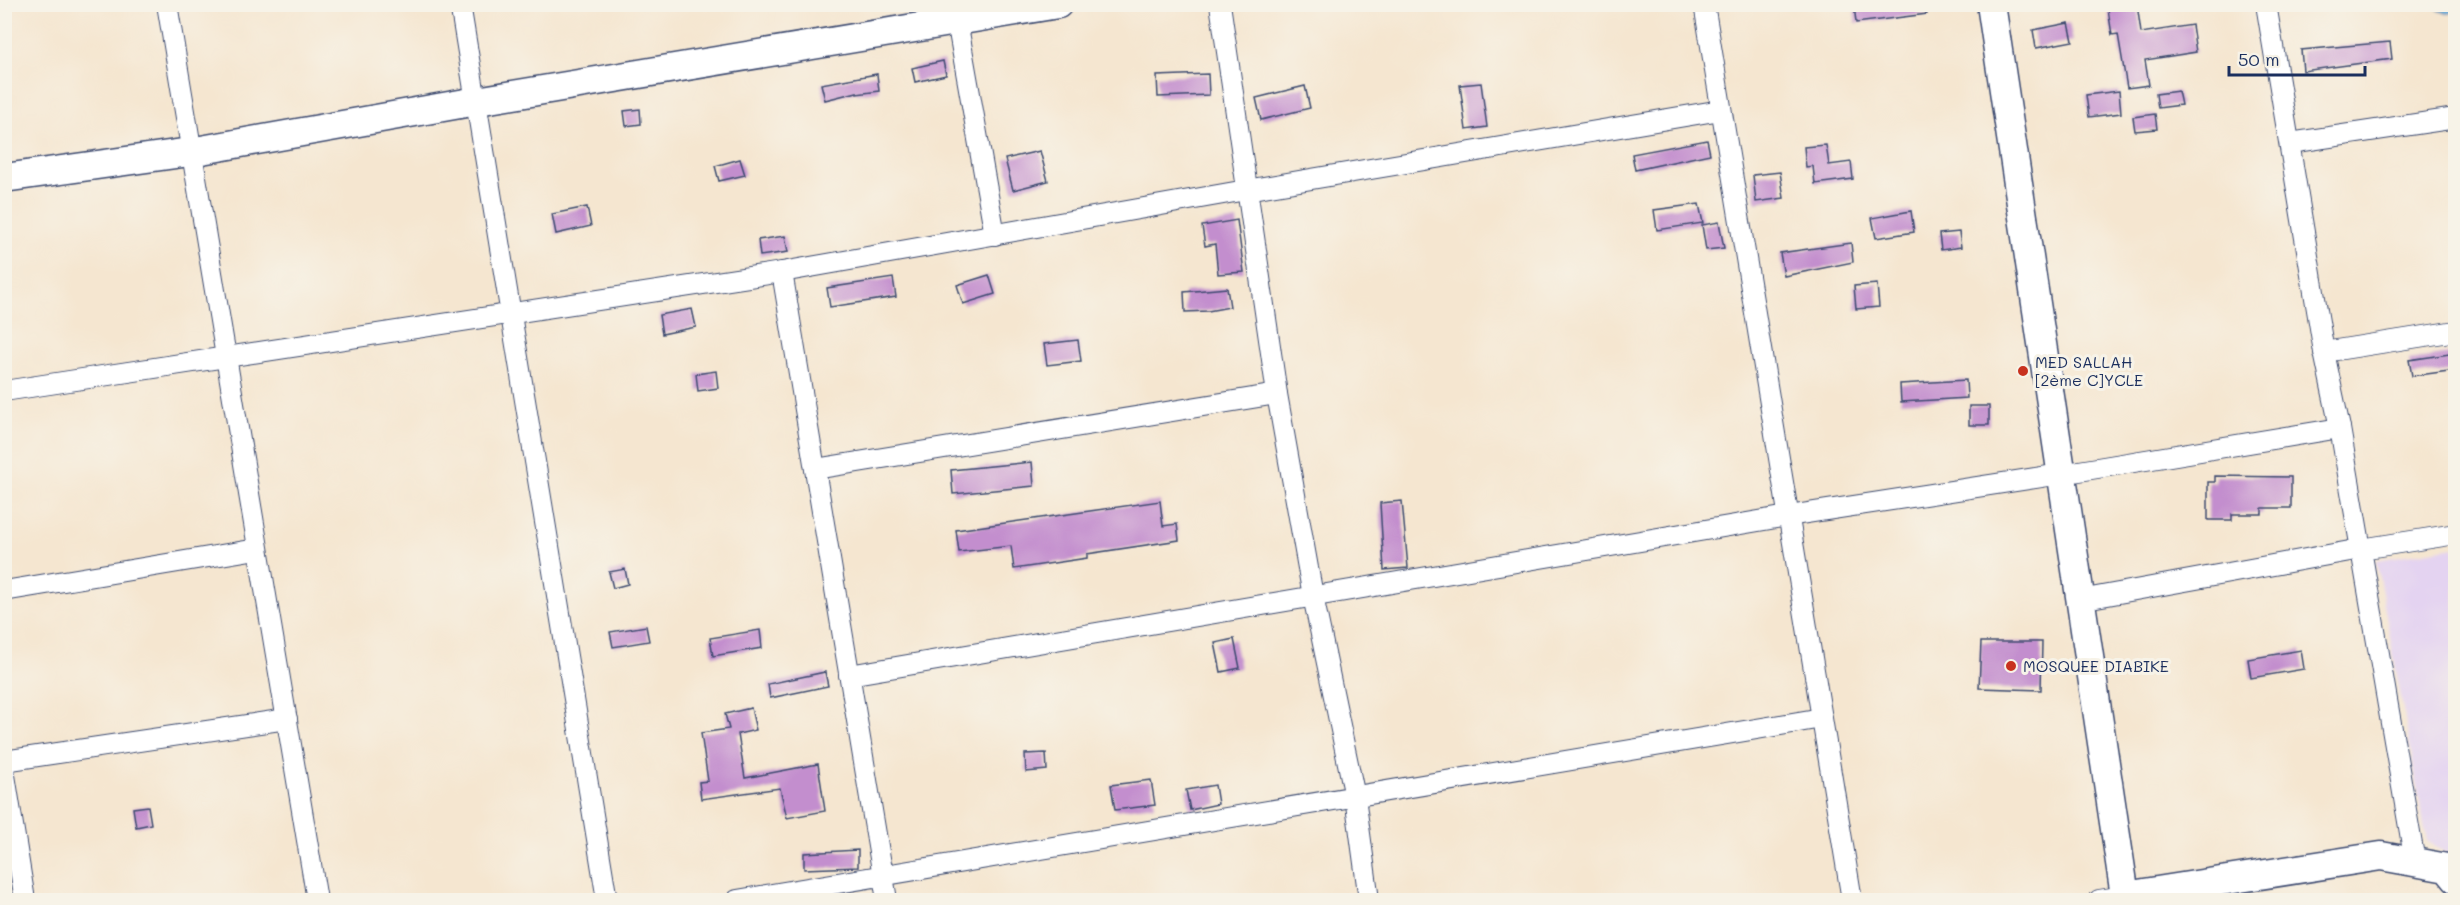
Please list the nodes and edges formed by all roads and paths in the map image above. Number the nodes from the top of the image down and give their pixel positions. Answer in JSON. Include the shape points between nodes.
{"nodes":[{"id":1,"x":167,"y":4,"type":"edge"},
{"id":2,"x":460,"y":4,"type":"edge"},
{"id":3,"x":1058,"y":4,"type":"edge"},
{"id":4,"x":1220,"y":4,"type":"edge"},
{"id":5,"x":1704,"y":4,"type":"edge"},
{"id":6,"x":1991,"y":4,"type":"edge"},
{"id":7,"x":2266,"y":4,"type":"edge"},
{"id":8,"x":955,"y":13,"type":"edge"},
{"id":9,"x":477,"y":101,"type":"junction"},
{"id":10,"x":1721,"y":111,"type":"junction"},
{"id":11,"x":2456,"y":118,"type":"edge"},
{"id":12,"x":2290,"y":142,"type":"junction"},
{"id":13,"x":190,"y":152,"type":"junction"},
{"id":14,"x":4,"y":178,"type":"edge"},
{"id":15,"x":1246,"y":190,"type":"junction"},
{"id":16,"x":994,"y":235,"type":"junction"},
{"id":17,"x":782,"y":272,"type":"junction"},
{"id":18,"x":512,"y":313,"type":"junction"},
{"id":19,"x":2456,"y":331,"type":"edge"},
{"id":20,"x":2324,"y":352,"type":"junction"},
{"id":21,"x":225,"y":359,"type":"junction"},
{"id":22,"x":4,"y":391,"type":"edge"},
{"id":23,"x":1277,"y":394,"type":"junction"},
{"id":24,"x":2340,"y":428,"type":"junction"},
{"id":25,"x":815,"y":469,"type":"junction"},
{"id":26,"x":2061,"y":474,"type":"junction"},
{"id":27,"x":1788,"y":516,"type":"junction"},
{"id":28,"x":2456,"y":534,"type":"edge"},
{"id":29,"x":257,"y":549,"type":"junction"},
{"id":30,"x":2361,"y":549,"type":"junction"},
{"id":31,"x":4,"y":591,"type":"edge"},
{"id":32,"x":1313,"y":596,"type":"junction"},
{"id":33,"x":2080,"y":600,"type":"junction"},
{"id":34,"x":849,"y":675,"type":"junction"},
{"id":35,"x":1822,"y":718,"type":"junction"},
{"id":36,"x":286,"y":719,"type":"junction"},
{"id":37,"x":4,"y":761,"type":"edge"},
{"id":38,"x":4,"y":769,"type":"edge"},
{"id":39,"x":6,"y":791,"type":"edge"},
{"id":40,"x":1355,"y":797,"type":"junction"},
{"id":41,"x":2415,"y":862,"type":"junction"},
{"id":42,"x":882,"y":876,"type":"junction"},
{"id":43,"x":2456,"y":879,"type":"edge"},
{"id":44,"x":2112,"y":898,"type":"edge"},
{"id":45,"x":25,"y":900,"type":"edge"},
{"id":46,"x":317,"y":900,"type":"edge"},
{"id":47,"x":607,"y":900,"type":"edge"},
{"id":48,"x":737,"y":900,"type":"edge"},
{"id":49,"x":887,"y":900,"type":"edge"},
{"id":50,"x":1369,"y":900,"type":"edge"},
{"id":51,"x":1852,"y":900,"type":"edge"}],
"edges":[{"from":1,"to":13,"type":"street"},
{"from":2,"to":9,"type":"street"},
{"from":3,"to":8,"type":"street"},
{"from":4,"to":15,"type":"street"},
{"from":5,"to":10,"type":"street"},
{"from":6,"to":26,"type":"street"},
{"from":7,"to":12,"type":"street"},
{"from":8,"to":9,"type":"street"},
{"from":8,"to":16,"type":"street"},
{"from":9,"to":13,"type":"street"},
{"from":9,"to":18,"type":"street"},
{"from":10,"to":15,"type":"street"},
{"from":10,"to":27,"type":"street"},
{"from":11,"to":12,"type":"street"},
{"from":12,"to":20,"type":"street"},
{"from":13,"to":14,"type":"street"},
{"from":13,"to":21,"type":"street"},
{"from":15,"to":16,"type":"street"},
{"from":15,"to":23,"type":"street"},
{"from":16,"to":17,"type":"street"},
{"from":17,"to":18,"type":"street"},
{"from":17,"to":25,"type":"street"},
{"from":18,"to":21,"type":"street"},
{"from":18,"to":47,"type":"street"},
{"from":19,"to":20,"type":"street"},
{"from":20,"to":24,"type":"street"},
{"from":21,"to":22,"type":"street"},
{"from":21,"to":29,"type":"street"},
{"from":23,"to":25,"type":"street"},
{"from":23,"to":32,"type":"street"},
{"from":24,"to":26,"type":"street"},
{"from":24,"to":30,"type":"street"},
{"from":25,"to":34,"type":"street"},
{"from":26,"to":27,"type":"street"},
{"from":26,"to":33,"type":"street"},
{"from":27,"to":32,"type":"street"},
{"from":27,"to":35,"type":"street"},
{"from":28,"to":30,"type":"street"},
{"from":29,"to":31,"type":"street"},
{"from":29,"to":36,"type":"street"},
{"from":30,"to":33,"type":"street"},
{"from":30,"to":41,"type":"street"},
{"from":32,"to":34,"type":"street"},
{"from":32,"to":40,"type":"street"},
{"from":33,"to":44,"type":"street"},
{"from":34,"to":42,"type":"street"},
{"from":35,"to":40,"type":"street"},
{"from":35,"to":51,"type":"street"},
{"from":36,"to":37,"type":"street"},
{"from":36,"to":46,"type":"street"},
{"from":38,"to":39,"type":"street"},
{"from":39,"to":45,"type":"street"},
{"from":40,"to":42,"type":"street"},
{"from":40,"to":50,"type":"street"},
{"from":41,"to":43,"type":"street","via":[[2447,868]]},
{"from":41,"to":44,"type":"street","via":[[2381,856]]},
{"from":42,"to":48,"type":"street"},
{"from":42,"to":49,"type":"street"}]}
